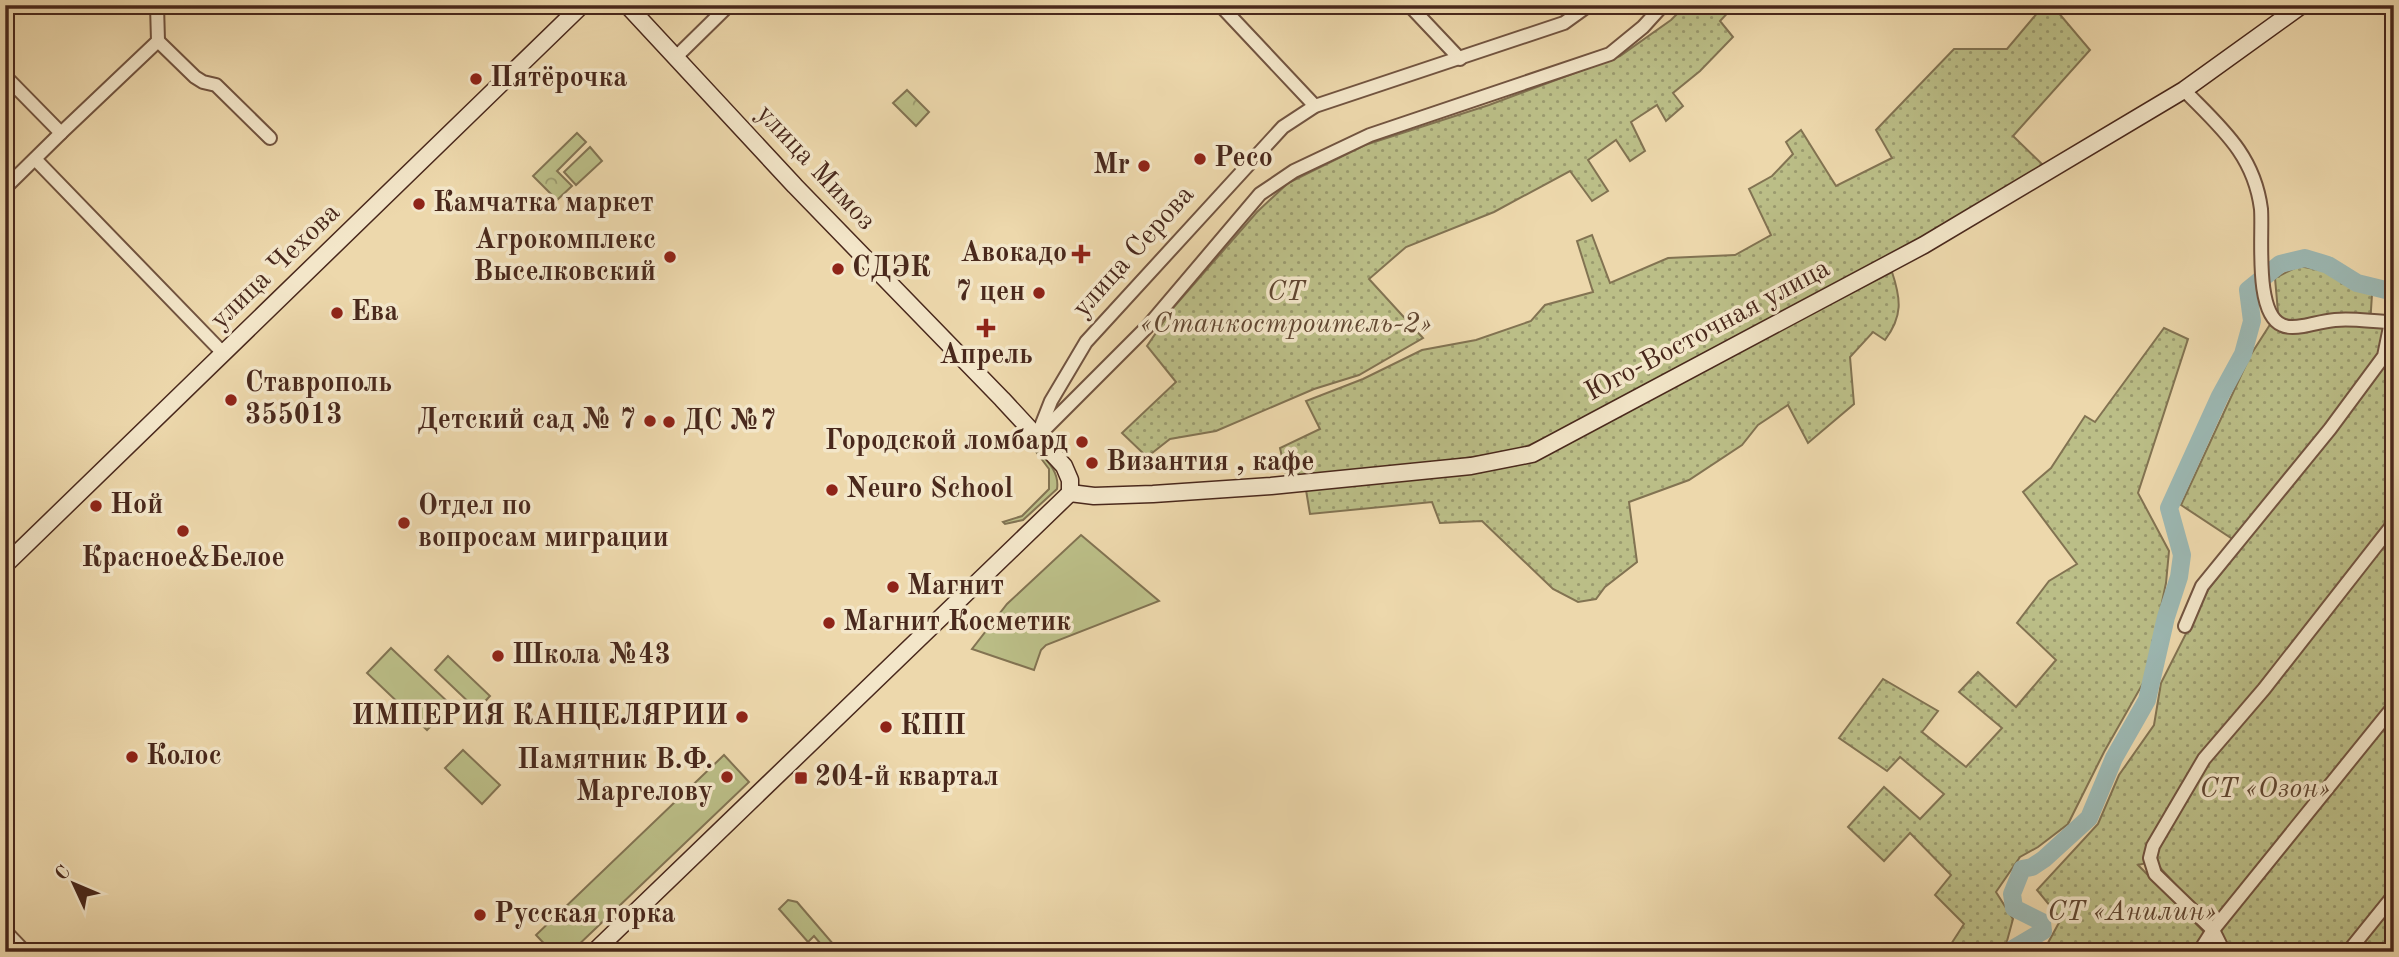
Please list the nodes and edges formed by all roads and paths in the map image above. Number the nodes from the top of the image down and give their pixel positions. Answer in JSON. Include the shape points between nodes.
{"nodes":[{"id":1,"x":157,"y":5,"type":"edge"},
{"id":2,"x":582,"y":5,"type":"edge"},
{"id":3,"x":627,"y":5,"type":"edge"},
{"id":4,"x":729,"y":5,"type":"edge"},
{"id":5,"x":1220,"y":5,"type":"edge"},
{"id":6,"x":1409,"y":5,"type":"edge"},
{"id":7,"x":1663,"y":5,"type":"edge"},
{"id":8,"x":2302,"y":5,"type":"edge"},
{"id":9,"x":1583,"y":7,"type":"edge"},
{"id":10,"x":158,"y":41,"type":"junction"},
{"id":11,"x":676,"y":57,"type":"junction"},
{"id":12,"x":1460,"y":59,"type":"junction"},
{"id":13,"x":5,"y":76,"type":"edge"},
{"id":14,"x":2184,"y":90,"type":"junction"},
{"id":15,"x":1315,"y":106,"type":"junction"},
{"id":16,"x":61,"y":133,"type":"junction"},
{"id":17,"x":270,"y":138,"type":"dead end"},
{"id":18,"x":34,"y":159,"type":"junction"},
{"id":19,"x":5,"y":188,"type":"edge"},
{"id":20,"x":2392,"y":322,"type":"edge"},
{"id":21,"x":224,"y":354,"type":"junction"},
{"id":22,"x":1037,"y":437,"type":"junction"},
{"id":23,"x":1069,"y":494,"type":"junction"},
{"id":24,"x":2394,"y":523,"type":"edge"},
{"id":25,"x":5,"y":565,"type":"edge"},
{"id":26,"x":2185,"y":626,"type":"dead end"},
{"id":27,"x":2394,"y":706,"type":"edge"},
{"id":28,"x":2394,"y":895,"type":"edge"},
{"id":29,"x":2213,"y":930,"type":"junction"},
{"id":30,"x":5,"y":931,"type":"edge"},
{"id":31,"x":25,"y":952,"type":"edge"},
{"id":32,"x":594,"y":952,"type":"edge"},
{"id":33,"x":2199,"y":952,"type":"edge"},
{"id":34,"x":2224,"y":952,"type":"edge"},
{"id":35,"x":2348,"y":952,"type":"edge"}],
"edges":[{"from":1,"to":10,"type":"street"},
{"from":2,"to":21,"type":"street","name":"улица Чехова"},
{"from":3,"to":11,"type":"street","name":"улица Мимоз"},
{"from":4,"to":11,"type":"street"},
{"from":5,"to":15,"type":"street"},
{"from":6,"to":12,"type":"street"},
{"from":7,"to":22,"type":"street","name":"улица Серова","via":[[1610,54],[1370,135],[1294,171],[1260,194],[1149,325]]},
{"from":8,"to":14,"type":"street","name":"Юго-Восточная улица"},
{"from":9,"to":12,"type":"street","name":"улица Серова","via":[[1564,23]]},
{"from":10,"to":16,"type":"street"},
{"from":10,"to":17,"type":"street","via":[[195,77],[216,85]]},
{"from":11,"to":22,"type":"street","name":"улица Мимоз"},
{"from":12,"to":15,"type":"street","name":"улица Серова"},
{"from":13,"to":16,"type":"street"},
{"from":14,"to":20,"type":"street","via":[[2234,141],[2251,169],[2260,207],[2263,286],[2275,320],[2296,327],[2337,320]]},
{"from":14,"to":23,"type":"street","name":"Юго-Восточная улица","via":[[1924,245],[1532,454],[1471,466],[1271,486]]},
{"from":15,"to":22,"type":"street","name":"улица Серова","via":[[1283,127],[1086,342],[1051,401]]},
{"from":16,"to":18,"type":"street"},
{"from":18,"to":19,"type":"street"},
{"from":18,"to":21,"type":"street"},
{"from":20,"to":26,"type":"street","via":[[2384,356],[2202,586]]},
{"from":21,"to":25,"type":"street","name":"улица Чехова"},
{"from":22,"to":23,"type":"street","name":"улица Мимоз","via":[[1064,466]]},
{"from":23,"to":32,"type":"street"},
{"from":24,"to":29,"type":"street","via":[[2204,759],[2153,846],[2150,859],[2155,874]]},
{"from":27,"to":29,"type":"street"},
{"from":28,"to":35,"type":"street"},
{"from":29,"to":33,"type":"street"},
{"from":29,"to":34,"type":"street"},
{"from":30,"to":31,"type":"street"}]}
